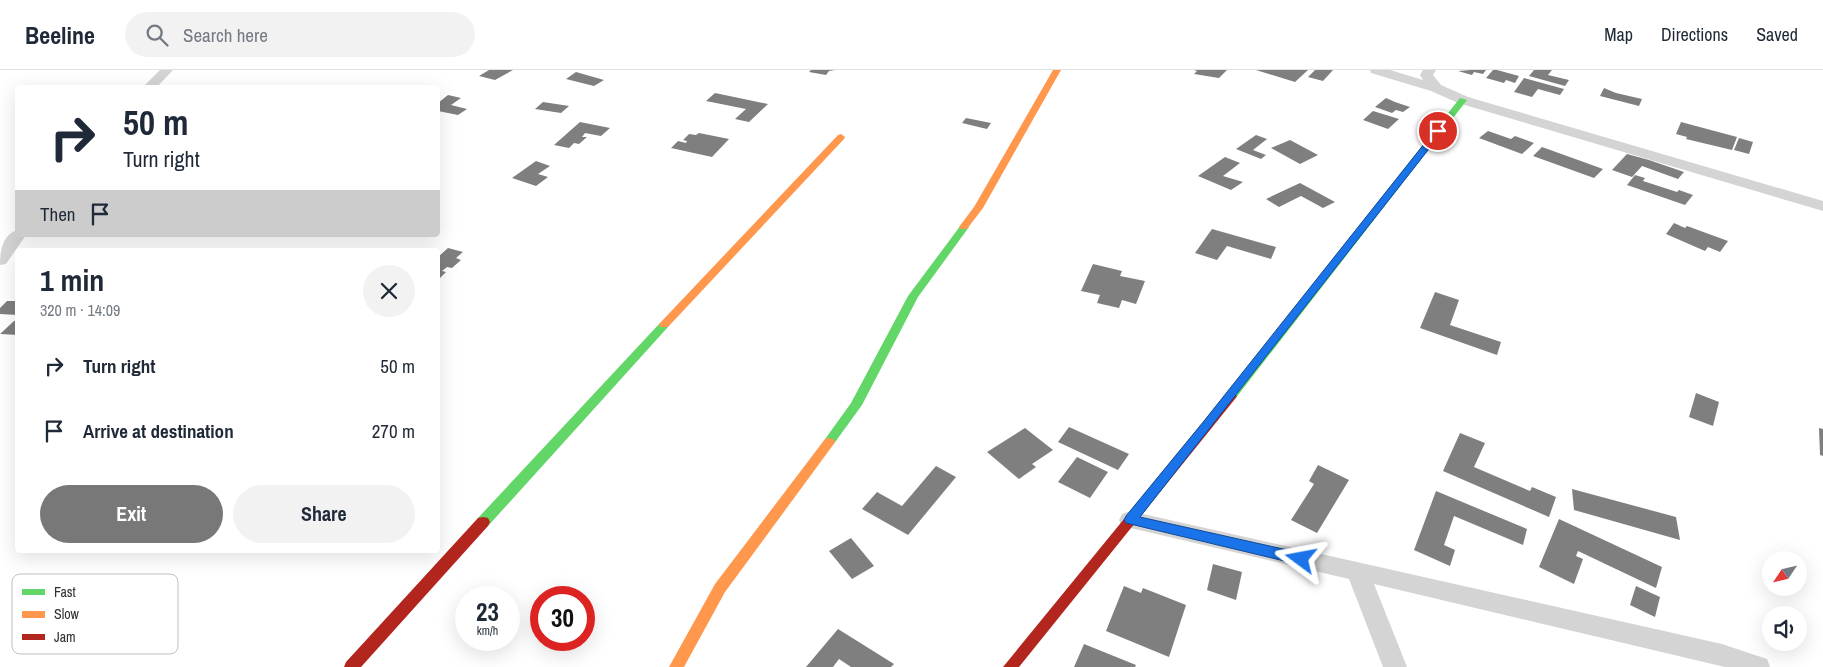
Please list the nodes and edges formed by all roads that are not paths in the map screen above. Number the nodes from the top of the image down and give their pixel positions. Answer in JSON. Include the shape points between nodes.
{"nodes":[{"id":1,"x":167,"y":70,"type":"edge"},
{"id":2,"x":1057,"y":70,"type":"edge"},
{"id":3,"x":1376,"y":70,"type":"edge"},
{"id":4,"x":1430,"y":70,"type":"edge"},
{"id":5,"x":151,"y":85,"type":"edge"},
{"id":6,"x":1436,"y":88,"type":"junction"},
{"id":7,"x":1463,"y":100,"type":"junction"},
{"id":8,"x":841,"y":137,"type":"dead end"},
{"id":9,"x":1823,"y":206,"type":"edge"},
{"id":10,"x":17,"y":237,"type":"edge"},
{"id":11,"x":0,"y":260,"type":"edge"},
{"id":12,"x":1130,"y":520,"type":"junction"},
{"id":13,"x":1358,"y":572,"type":"junction"},
{"id":14,"x":351,"y":667,"type":"edge"},
{"id":15,"x":676,"y":667,"type":"edge"},
{"id":16,"x":1010,"y":667,"type":"edge"},
{"id":17,"x":1395,"y":667,"type":"edge"},
{"id":18,"x":1758,"y":667,"type":"edge"}],
"edges":[{"from":1,"to":5,"type":"street"},
{"from":2,"to":15,"type":"street","via":[[978,208],[913,296],[856,405],[720,588]]},
{"from":3,"to":6,"type":"street"},
{"from":4,"to":6,"type":"street","via":[[1426,75]]},
{"from":6,"to":7,"type":"street"},
{"from":7,"to":9,"type":"street"},
{"from":7,"to":12,"type":"street"},
{"from":8,"to":14,"type":"street","via":[[577,418]]},
{"from":10,"to":11,"type":"street"},
{"from":12,"to":13,"type":"street"},
{"from":12,"to":16,"type":"street"},
{"from":13,"to":17,"type":"street"},
{"from":13,"to":18,"type":"street","via":[[1694,648]]}]}
